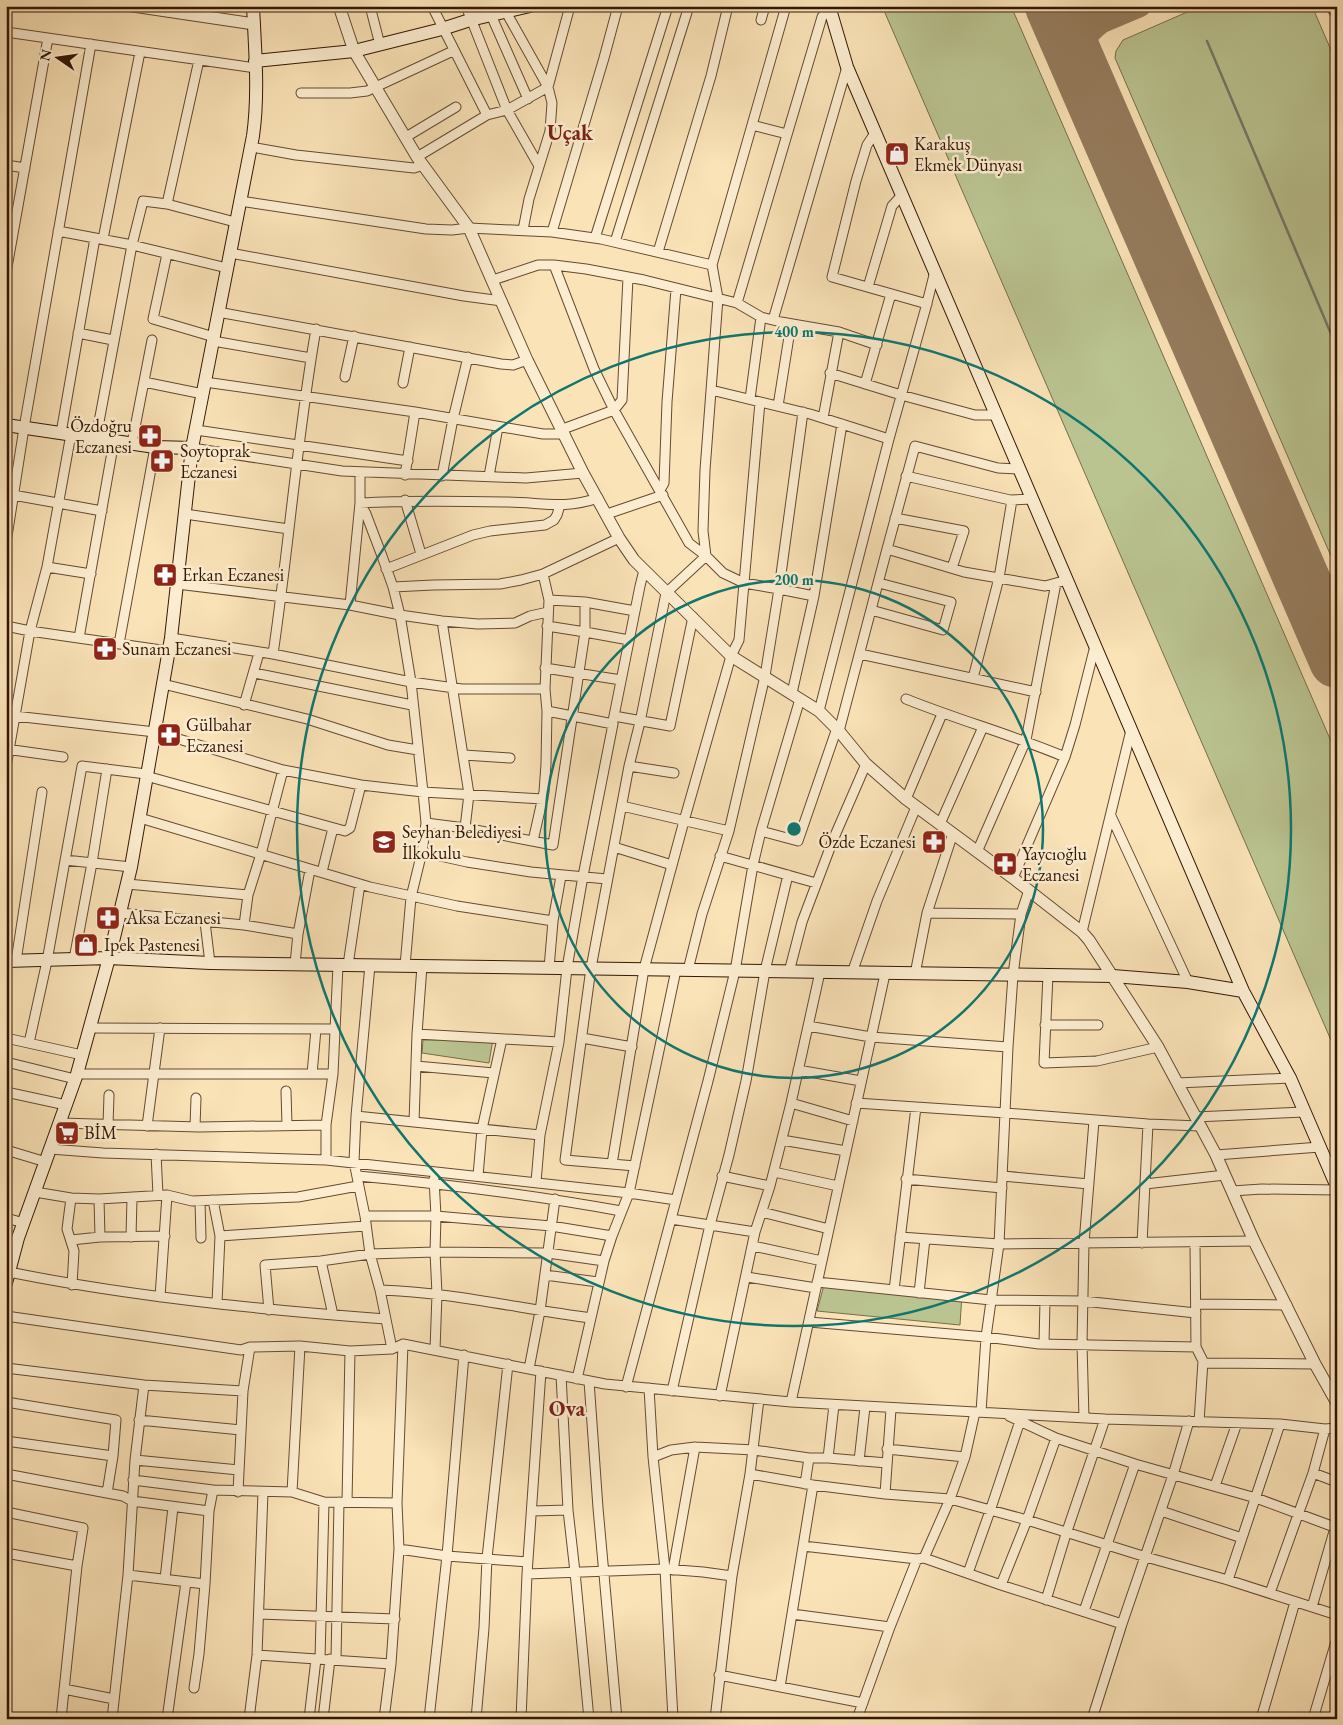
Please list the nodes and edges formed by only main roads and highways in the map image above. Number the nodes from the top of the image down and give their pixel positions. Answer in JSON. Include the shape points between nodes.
{"nodes":[{"id":1,"x":253,"y":6,"type":"edge"},
{"id":2,"x":530,"y":6,"type":"edge"},
{"id":3,"x":830,"y":8,"type":"edge"},
{"id":4,"x":256,"y":65,"type":"junction"},
{"id":5,"x":6,"y":425,"type":"edge"},
{"id":6,"x":192,"y":448,"type":"junction"},
{"id":7,"x":109,"y":958,"type":"junction"},
{"id":8,"x":11,"y":961,"type":"edge"},
{"id":9,"x":1243,"y":990,"type":"junction"},
{"id":10,"x":1337,"y":1188,"type":"edge"},
{"id":11,"x":8,"y":1273,"type":"edge"}],
"edges":[{"from":1,"to":4,"type":"main road"},
{"from":2,"to":4,"type":"main road","via":[[354,51]]},
{"from":3,"to":9,"type":"main road","via":[[847,67],[1032,499],[1062,582],[1095,646]]},
{"from":4,"to":6,"type":"main road","via":[[256,116],[251,147]]},
{"from":5,"to":6,"type":"main road","via":[[155,447]]},
{"from":6,"to":7,"type":"main road","via":[[171,638],[131,867]]},
{"from":7,"to":8,"type":"main road"},
{"from":7,"to":9,"type":"main road","via":[[210,963],[1113,976]]},
{"from":7,"to":11,"type":"main road","via":[[76,1076]]},
{"from":9,"to":10,"type":"main road","via":[[1290,1078]]}]}
